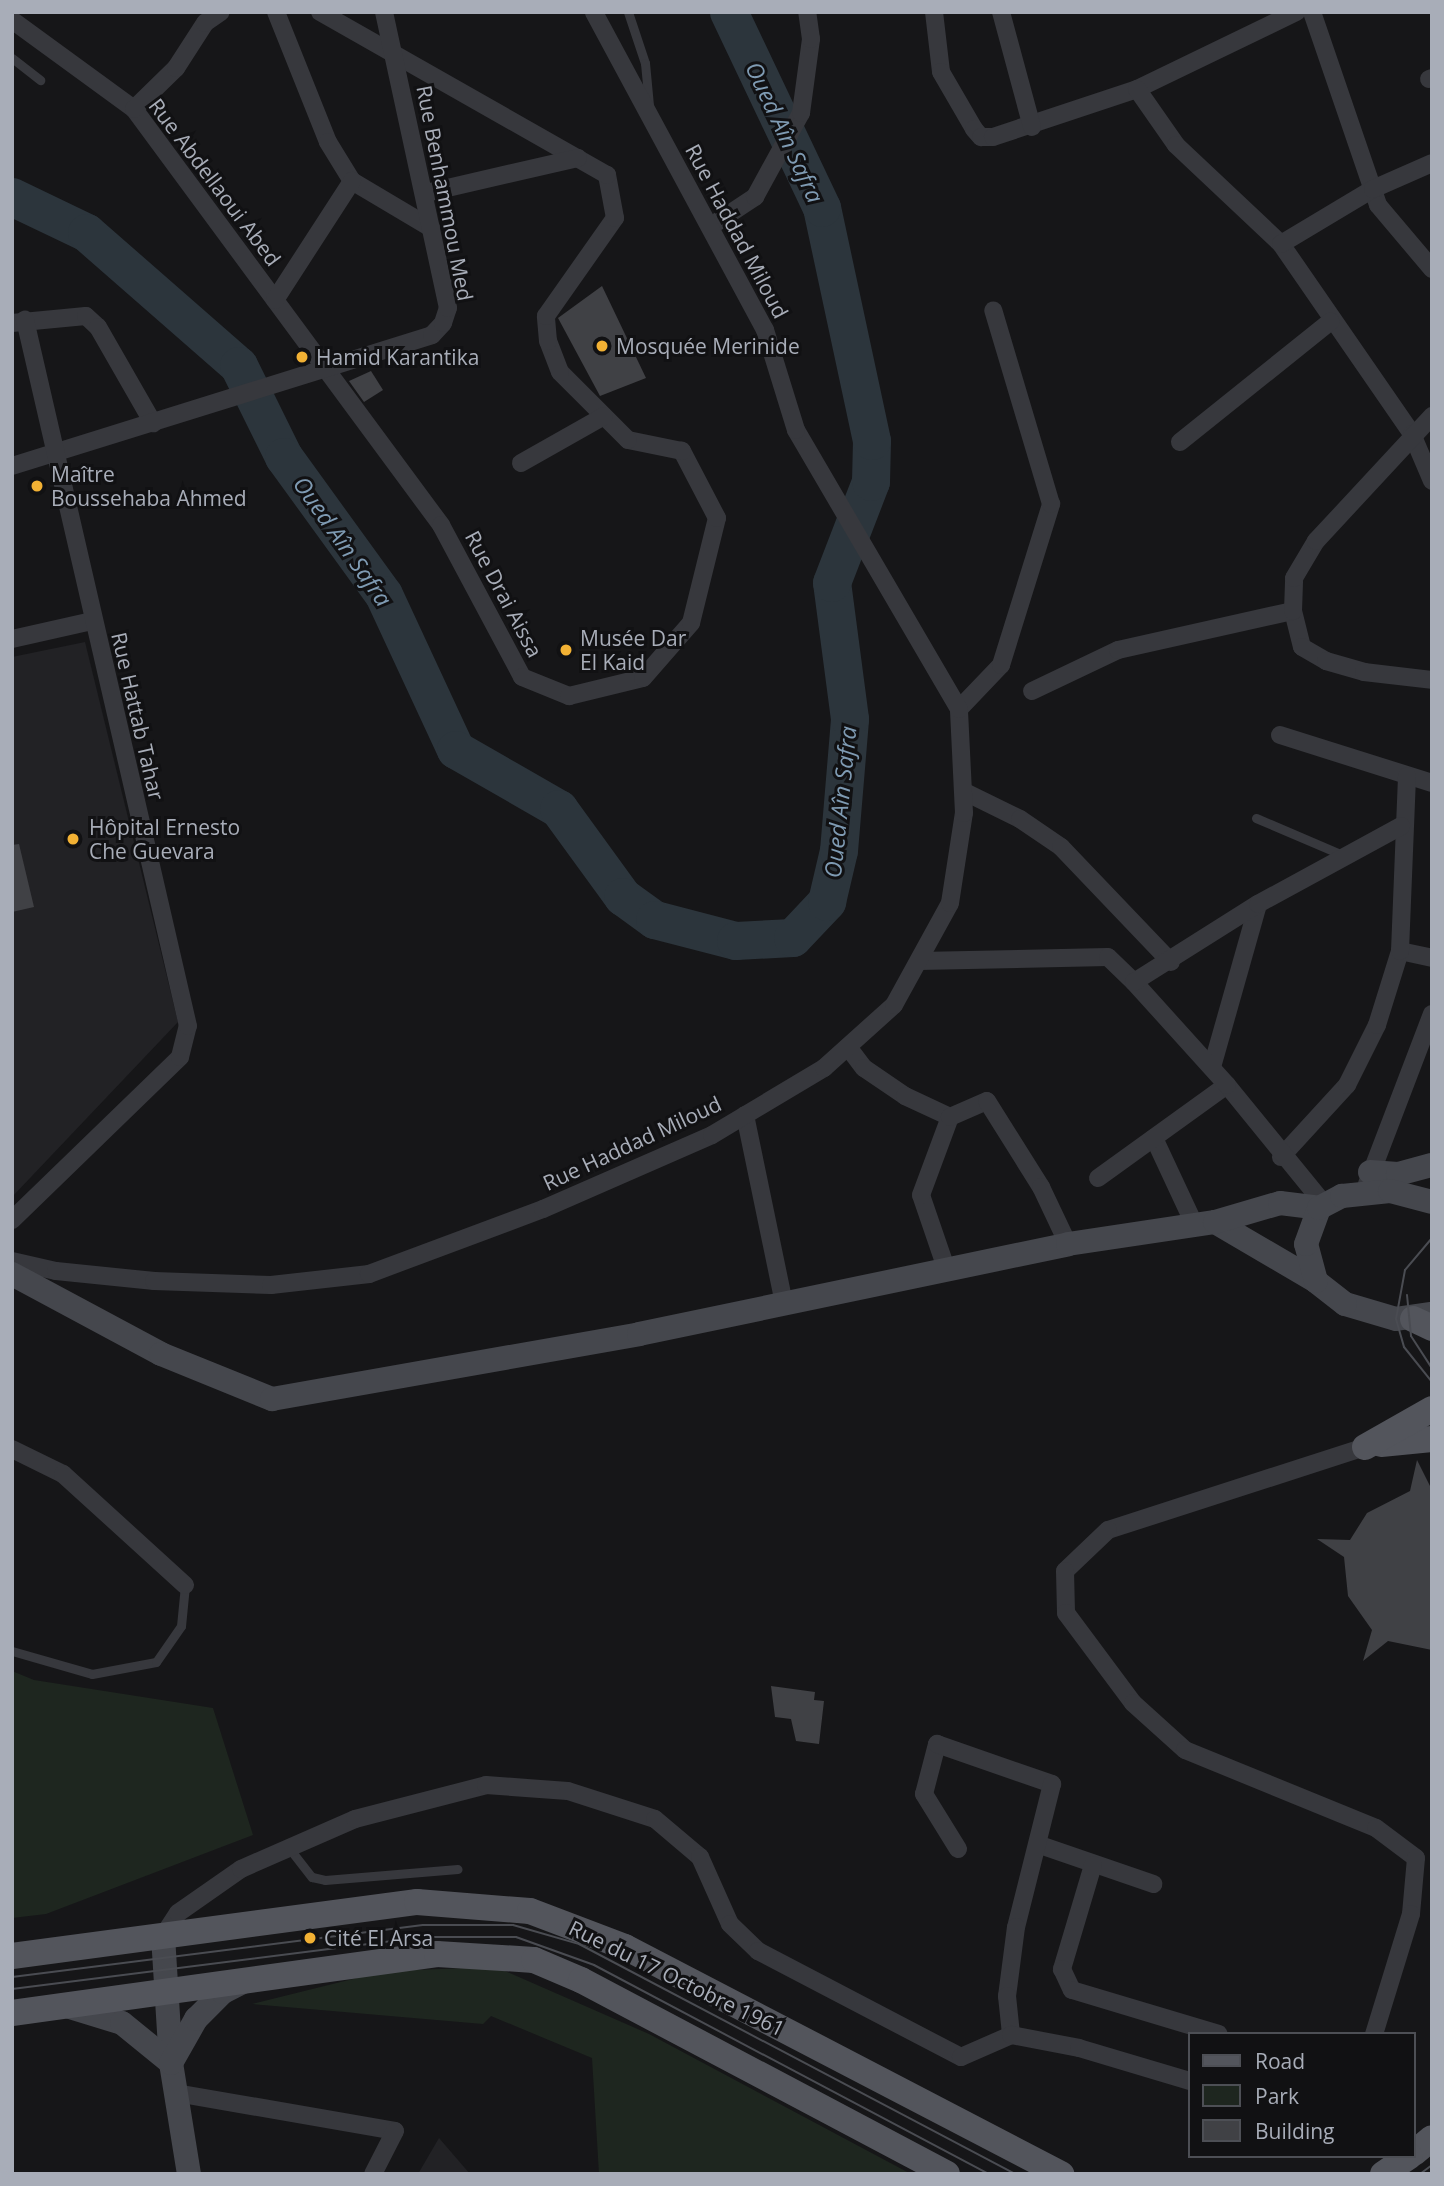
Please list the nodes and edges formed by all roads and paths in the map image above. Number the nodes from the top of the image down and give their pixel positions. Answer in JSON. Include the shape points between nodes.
{"nodes":[{"id":1,"x":221,"y":12,"type":"edge"},
{"id":2,"x":276,"y":12,"type":"edge"},
{"id":3,"x":320,"y":12,"type":"edge"},
{"id":4,"x":384,"y":12,"type":"edge"},
{"id":5,"x":594,"y":12,"type":"edge"},
{"id":6,"x":628,"y":12,"type":"edge"},
{"id":7,"x":807,"y":12,"type":"edge"},
{"id":8,"x":934,"y":12,"type":"edge"},
{"id":9,"x":1001,"y":12,"type":"edge"},
{"id":10,"x":1296,"y":12,"type":"edge"},
{"id":11,"x":1312,"y":12,"type":"edge"},
{"id":12,"x":200,"y":18,"type":"edge"},
{"id":13,"x":12,"y":20,"type":"edge"},
{"id":14,"x":395,"y":53,"type":"junction"},
{"id":15,"x":12,"y":58,"type":"edge"},
{"id":16,"x":40,"y":80,"type":"dead end"},
{"id":17,"x":1137,"y":89,"type":"junction"},
{"id":18,"x":134,"y":109,"type":"junction"},
{"id":19,"x":649,"y":114,"type":"junction"},
{"id":20,"x":1032,"y":127,"type":"junction"},
{"id":21,"x":578,"y":158,"type":"junction"},
{"id":22,"x":1432,"y":163,"type":"edge"},
{"id":23,"x":352,"y":181,"type":"junction"},
{"id":24,"x":1373,"y":190,"type":"junction"},
{"id":25,"x":426,"y":193,"type":"junction"},
{"id":26,"x":711,"y":226,"type":"junction"},
{"id":27,"x":431,"y":228,"type":"junction"},
{"id":28,"x":1281,"y":244,"type":"junction"},
{"id":29,"x":1432,"y":269,"type":"edge"},
{"id":30,"x":275,"y":300,"type":"junction"},
{"id":31,"x":993,"y":310,"type":"dead end"},
{"id":32,"x":18,"y":321,"type":"edge"},
{"id":33,"x":1331,"y":321,"type":"junction"},
{"id":34,"x":328,"y":366,"type":"junction"},
{"id":35,"x":604,"y":416,"type":"junction"},
{"id":36,"x":1432,"y":416,"type":"edge"},
{"id":37,"x":153,"y":423,"type":"junction"},
{"id":38,"x":1412,"y":435,"type":"junction"},
{"id":39,"x":1180,"y":442,"type":"dead end"},
{"id":40,"x":54,"y":455,"type":"junction"},
{"id":41,"x":521,"y":463,"type":"dead end"},
{"id":42,"x":12,"y":466,"type":"edge"},
{"id":43,"x":1432,"y":481,"type":"edge"},
{"id":44,"x":1293,"y":611,"type":"junction"},
{"id":45,"x":92,"y":621,"type":"junction"},
{"id":46,"x":12,"y":639,"type":"edge"},
{"id":47,"x":1432,"y":680,"type":"edge"},
{"id":48,"x":1032,"y":691,"type":"dead end"},
{"id":49,"x":959,"y":709,"type":"junction"},
{"id":50,"x":1280,"y":735,"type":"dead end"},
{"id":51,"x":1407,"y":776,"type":"junction"},
{"id":52,"x":1432,"y":783,"type":"edge"},
{"id":53,"x":965,"y":792,"type":"junction"},
{"id":54,"x":1256,"y":818,"type":"dead end"},
{"id":55,"x":1401,"y":826,"type":"junction"},
{"id":56,"x":1345,"y":856,"type":"junction"},
{"id":57,"x":1258,"y":904,"type":"junction"},
{"id":58,"x":1400,"y":951,"type":"junction"},
{"id":59,"x":1432,"y":958,"type":"edge"},
{"id":60,"x":919,"y":961,"type":"junction"},
{"id":61,"x":1171,"y":962,"type":"junction"},
{"id":62,"x":1134,"y":982,"type":"junction"},
{"id":63,"x":1432,"y":1014,"type":"edge"},
{"id":64,"x":848,"y":1047,"type":"junction"},
{"id":65,"x":1212,"y":1067,"type":"junction"},
{"id":66,"x":1227,"y":1085,"type":"junction"},
{"id":67,"x":745,"y":1115,"type":"junction"},
{"id":68,"x":950,"y":1117,"type":"junction"},
{"id":69,"x":1154,"y":1138,"type":"junction"},
{"id":70,"x":1281,"y":1157,"type":"junction"},
{"id":71,"x":1432,"y":1166,"type":"edge"},
{"id":72,"x":1098,"y":1178,"type":"dead end"},
{"id":73,"x":1368,"y":1182,"type":"junction"},
{"id":74,"x":1432,"y":1188,"type":"edge"},
{"id":75,"x":1406,"y":1194,"type":"junction"},
{"id":76,"x":1432,"y":1202,"type":"edge"},
{"id":77,"x":1322,"y":1206,"type":"junction"},
{"id":78,"x":12,"y":1220,"type":"edge"},
{"id":79,"x":1205,"y":1224,"type":"junction"},
{"id":80,"x":1068,"y":1244,"type":"junction"},
{"id":81,"x":12,"y":1261,"type":"edge"},
{"id":82,"x":946,"y":1268,"type":"junction"},
{"id":83,"x":12,"y":1274,"type":"edge"},
{"id":84,"x":1316,"y":1281,"type":"junction"},
{"id":85,"x":784,"y":1303,"type":"junction"},
{"id":86,"x":1426,"y":1320,"type":"edge"},
{"id":87,"x":1432,"y":1409,"type":"edge"},
{"id":88,"x":1432,"y":1439,"type":"edge"},
{"id":89,"x":1365,"y":1447,"type":"junction"},
{"id":90,"x":12,"y":1449,"type":"edge"},
{"id":91,"x":186,"y":1585,"type":"joint"},
{"id":92,"x":12,"y":1651,"type":"edge"},
{"id":93,"x":1040,"y":1845,"type":"junction"},
{"id":94,"x":289,"y":1848,"type":"junction"},
{"id":95,"x":958,"y":1850,"type":"dead end"},
{"id":96,"x":1093,"y":1865,"type":"junction"},
{"id":97,"x":458,"y":1869,"type":"dead end"},
{"id":98,"x":1153,"y":1884,"type":"dead end"},
{"id":99,"x":163,"y":1936,"type":"junction"},
{"id":100,"x":12,"y":1956,"type":"edge"},
{"id":101,"x":244,"y":1982,"type":"junction"},
{"id":102,"x":164,"y":1993,"type":"junction"},
{"id":103,"x":70,"y":2007,"type":"junction"},
{"id":104,"x":12,"y":2014,"type":"edge"},
{"id":105,"x":1212,"y":2032,"type":"edge"},
{"id":106,"x":1375,"y":2032,"type":"edge"},
{"id":107,"x":1011,"y":2035,"type":"junction"},
{"id":108,"x":171,"y":2063,"type":"junction"},
{"id":109,"x":1188,"y":2080,"type":"edge"},
{"id":110,"x":176,"y":2093,"type":"junction"},
{"id":111,"x":1432,"y":2138,"type":"edge"},
{"id":112,"x":1416,"y":2151,"type":"edge"},
{"id":113,"x":1407,"y":2158,"type":"edge"},
{"id":114,"x":189,"y":2174,"type":"edge"},
{"id":115,"x":373,"y":2174,"type":"edge"},
{"id":116,"x":947,"y":2174,"type":"edge"},
{"id":117,"x":1061,"y":2174,"type":"edge"},
{"id":118,"x":1383,"y":2174,"type":"edge"}],
"edges":[{"from":1,"to":12,"type":"street"},
{"from":2,"to":23,"type":"street","via":[[328,142]]},
{"from":3,"to":14,"type":"street","name":"Rue Drai Aissa"},
{"from":4,"to":14,"type":"street"},
{"from":5,"to":19,"type":"street","name":"Rue Haddad Miloud"},
{"from":6,"to":19,"type":"lane","via":[[645,63]]},
{"from":7,"to":26,"type":"street","via":[[811,39],[801,113],[755,197]]},
{"from":8,"to":20,"type":"street","via":[[941,72],[981,137]]},
{"from":9,"to":20,"type":"street"},
{"from":10,"to":17,"type":"street"},
{"from":11,"to":24,"type":"street"},
{"from":12,"to":18,"type":"street","via":[[176,68]]},
{"from":13,"to":18,"type":"street","name":"Rue Abdellaoui Abed"},
{"from":14,"to":21,"type":"street","name":"Rue Drai Aissa"},
{"from":14,"to":25,"type":"street","name":"Rue Benhammou Med"},
{"from":15,"to":16,"type":"lane"},
{"from":17,"to":20,"type":"street"},
{"from":17,"to":28,"type":"street","via":[[1176,145]]},
{"from":18,"to":30,"type":"street","name":"Rue Abdellaoui Abed"},
{"from":19,"to":26,"type":"street","name":"Rue Haddad Miloud"},
{"from":21,"to":25,"type":"street"},
{"from":21,"to":35,"type":"street","name":"Rue Drai Aissa","via":[[607,175],[615,218],[546,316],[548,341],[560,372]]},
{"from":22,"to":24,"type":"street"},
{"from":23,"to":27,"type":"street"},
{"from":23,"to":30,"type":"street"},
{"from":24,"to":28,"type":"street"},
{"from":24,"to":29,"type":"street","via":[[1378,205]]},
{"from":25,"to":27,"type":"street","name":"Rue Benhammou Med"},
{"from":26,"to":49,"type":"street","name":"Rue Haddad Miloud","via":[[765,330],[796,430]]},
{"from":27,"to":34,"type":"street","name":"Rue Benhammou Med","via":[[448,308],[443,323],[432,335]]},
{"from":28,"to":33,"type":"street"},
{"from":30,"to":34,"type":"street","name":"Rue Abdellaoui Abed"},
{"from":31,"to":49,"type":"street","via":[[1051,504],[1001,665]]},
{"from":32,"to":37,"type":"street","via":[[86,316]]},
{"from":32,"to":40,"type":"street","name":"Rue Hattab Tahar"},
{"from":33,"to":38,"type":"street"},
{"from":33,"to":39,"type":"street"},
{"from":34,"to":35,"type":"street","name":"Rue Drai Aissa","via":[[441,525],[522,677],[569,696],[643,678],[691,622],[717,518],[682,451],[628,440]]},
{"from":34,"to":37,"type":"street","name":"Rue Benhammou Med"},
{"from":35,"to":41,"type":"street"},
{"from":36,"to":38,"type":"street"},
{"from":37,"to":40,"type":"street","name":"Rue Benhammou Med"},
{"from":38,"to":43,"type":"street"},
{"from":38,"to":44,"type":"street","via":[[1317,541],[1294,578]]},
{"from":40,"to":42,"type":"street","name":"Rue Benhammou Med"},
{"from":40,"to":45,"type":"street","name":"Rue Hattab Tahar"},
{"from":44,"to":47,"type":"street","via":[[1301,647],[1326,661],[1364,672]]},
{"from":44,"to":48,"type":"street","via":[[1118,650]]},
{"from":45,"to":46,"type":"street"},
{"from":45,"to":78,"type":"street","name":"Rue Hattab Tahar","via":[[188,1026],[188,1043],[180,1057]]},
{"from":49,"to":53,"type":"street","name":"Rue Haddad Miloud"},
{"from":50,"to":51,"type":"street"},
{"from":51,"to":52,"type":"street"},
{"from":51,"to":55,"type":"street"},
{"from":53,"to":60,"type":"street","name":"Rue Haddad Miloud","via":[[950,903]]},
{"from":53,"to":61,"type":"street","via":[[1020,819],[1061,847]]},
{"from":54,"to":56,"type":"lane"},
{"from":55,"to":56,"type":"street"},
{"from":55,"to":58,"type":"street"},
{"from":56,"to":57,"type":"street"},
{"from":57,"to":61,"type":"street"},
{"from":57,"to":65,"type":"street"},
{"from":58,"to":59,"type":"street"},
{"from":58,"to":70,"type":"street","via":[[1365,1055],[1322,1116]]},
{"from":60,"to":62,"type":"street","via":[[1108,957]]},
{"from":60,"to":64,"type":"street","name":"Rue Haddad Miloud","via":[[894,1005]]},
{"from":61,"to":62,"type":"street"},
{"from":62,"to":65,"type":"street"},
{"from":63,"to":73,"type":"street"},
{"from":64,"to":67,"type":"street","name":"Rue Haddad Miloud"},
{"from":64,"to":68,"type":"street","via":[[864,1068],[905,1096]]},
{"from":65,"to":66,"type":"street"},
{"from":66,"to":69,"type":"street"},
{"from":66,"to":70,"type":"street"},
{"from":67,"to":81,"type":"street","name":"Rue Haddad Miloud","via":[[543,1209],[369,1274],[271,1285],[154,1281],[56,1271]]},
{"from":67,"to":85,"type":"street"},
{"from":68,"to":80,"type":"street","via":[[987,1101],[1041,1187]]},
{"from":68,"to":82,"type":"street","via":[[921,1195]]},
{"from":69,"to":72,"type":"street"},
{"from":69,"to":79,"type":"street"},
{"from":70,"to":77,"type":"street"},
{"from":71,"to":73,"type":"main road"},
{"from":73,"to":75,"type":"main road"},
{"from":73,"to":77,"type":"main road"},
{"from":74,"to":75,"type":"main road"},
{"from":75,"to":76,"type":"main road"},
{"from":77,"to":79,"type":"main road","via":[[1280,1203]]},
{"from":77,"to":84,"type":"main road","via":[[1306,1244]]},
{"from":79,"to":80,"type":"main road"},
{"from":79,"to":84,"type":"main road"},
{"from":80,"to":82,"type":"main road"},
{"from":82,"to":85,"type":"main road"},
{"from":83,"to":85,"type":"main road","via":[[161,1354],[272,1399],[414,1377]]},
{"from":84,"to":86,"type":"main road","via":[[1357,1309]]},
{"from":87,"to":89,"type":"main road"},
{"from":88,"to":89,"type":"main road"},
{"from":89,"to":106,"type":"street","via":[[1108,1530],[1065,1571],[1066,1612],[1133,1703],[1185,1750],[1376,1828],[1416,1858],[1411,1914]]},
{"from":90,"to":91,"type":"street","via":[[74,1482]]},
{"from":91,"to":92,"type":"lane","via":[[181,1626],[156,1662],[92,1674]]},
{"from":93,"to":95,"type":"street","via":[[1052,1784],[937,1744],[924,1794]]},
{"from":93,"to":96,"type":"street"},
{"from":93,"to":107,"type":"street","via":[[1016,1927],[1007,1996]]},
{"from":94,"to":97,"type":"lane","via":[[312,1878],[326,1880]]},
{"from":94,"to":99,"type":"street","via":[[241,1869],[178,1913]]},
{"from":94,"to":107,"type":"street","via":[[355,1819],[486,1785],[568,1791],[664,1827],[700,1857],[730,1924],[758,1951],[961,2057]]},
{"from":96,"to":98,"type":"street"},
{"from":96,"to":105,"type":"street","via":[[1062,1969],[1072,1990]]},
{"from":99,"to":100,"type":"main road","name":"Rue du 17 Octobre 1961"},
{"from":99,"to":102,"type":"main road"},
{"from":99,"to":117,"type":"main road","name":"Rue du 17 Octobre 1961","via":[[417,1902],[530,1911],[625,1947]]},
{"from":101,"to":102,"type":"main road","name":"Rue du 17 Octobre 1961"},
{"from":101,"to":108,"type":"main road","via":[[223,1992],[195,2019]]},
{"from":101,"to":116,"type":"main road","name":"Rue du 17 Octobre 1961","via":[[437,1954],[534,1960]]},
{"from":102,"to":103,"type":"main road","name":"Rue du 17 Octobre 1961"},
{"from":102,"to":108,"type":"main road"},
{"from":103,"to":104,"type":"main road","name":"Rue du 17 Octobre 1961"},
{"from":103,"to":108,"type":"main road","via":[[122,2023]]},
{"from":107,"to":109,"type":"street","via":[[1079,2048]]},
{"from":108,"to":110,"type":"main road"},
{"from":110,"to":114,"type":"main road"},
{"from":110,"to":115,"type":"street","via":[[396,2131]]},
{"from":111,"to":112,"type":"main road"},
{"from":113,"to":118,"type":"main road"}]}
